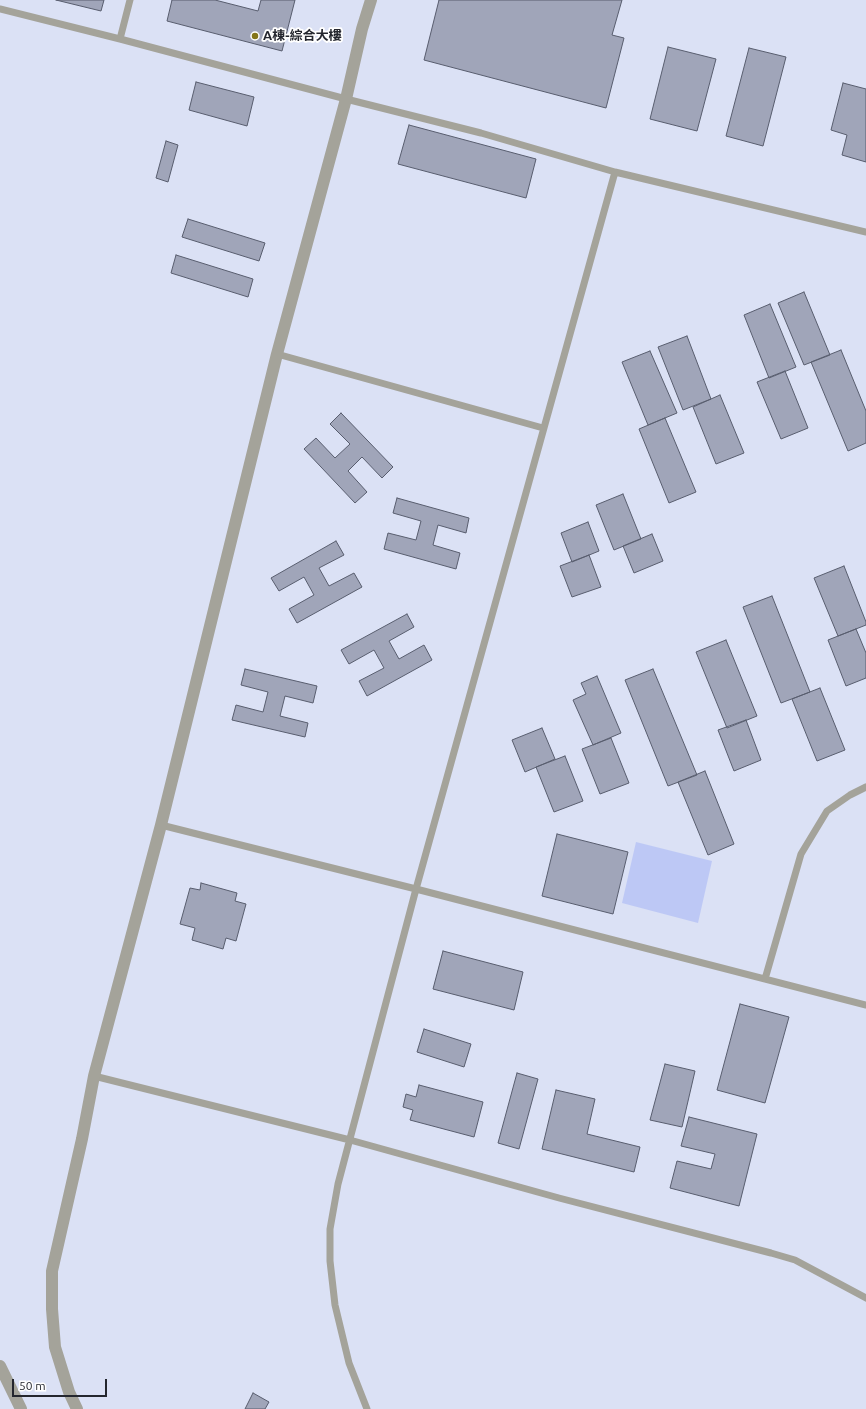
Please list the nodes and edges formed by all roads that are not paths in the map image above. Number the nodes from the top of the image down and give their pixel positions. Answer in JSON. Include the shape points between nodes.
{"nodes":[{"id":1,"x":130,"y":0,"type":"edge"},
{"id":2,"x":371,"y":0,"type":"edge"},
{"id":3,"x":0,"y":9,"type":"edge"},
{"id":4,"x":120,"y":39,"type":"junction"},
{"id":5,"x":346,"y":100,"type":"junction"},
{"id":6,"x":615,"y":172,"type":"junction"},
{"id":7,"x":866,"y":232,"type":"edge"},
{"id":8,"x":277,"y":354,"type":"junction"},
{"id":9,"x":543,"y":428,"type":"junction"},
{"id":10,"x":866,"y":787,"type":"edge"},
{"id":11,"x":161,"y":825,"type":"junction"},
{"id":12,"x":416,"y":889,"type":"junction"},
{"id":13,"x":765,"y":979,"type":"junction"},
{"id":14,"x":866,"y":1005,"type":"edge"},
{"id":15,"x":94,"y":1076,"type":"junction"},
{"id":16,"x":350,"y":1140,"type":"junction"},
{"id":17,"x":866,"y":1298,"type":"edge"},
{"id":18,"x":0,"y":1366,"type":"edge"},
{"id":19,"x":21,"y":1409,"type":"edge"},
{"id":20,"x":77,"y":1409,"type":"edge"},
{"id":21,"x":367,"y":1409,"type":"edge"}],
"edges":[{"from":1,"to":4,"type":"lane"},
{"from":2,"to":5,"type":"street"},
{"from":3,"to":4,"type":"lane"},
{"from":4,"to":5,"type":"lane"},
{"from":5,"to":6,"type":"lane","via":[[481,133]]},
{"from":5,"to":8,"type":"street"},
{"from":6,"to":7,"type":"lane"},
{"from":6,"to":9,"type":"lane"},
{"from":8,"to":9,"type":"lane"},
{"from":8,"to":11,"type":"street"},
{"from":9,"to":12,"type":"lane"},
{"from":10,"to":13,"type":"lane","via":[[826,811],[801,854]]},
{"from":11,"to":12,"type":"lane"},
{"from":11,"to":15,"type":"street"},
{"from":12,"to":13,"type":"lane"},
{"from":12,"to":16,"type":"lane"},
{"from":13,"to":14,"type":"lane"},
{"from":15,"to":16,"type":"lane"},
{"from":15,"to":20,"type":"street","via":[[52,1271],[55,1347]]},
{"from":16,"to":17,"type":"lane","via":[[795,1260]]},
{"from":16,"to":21,"type":"lane","via":[[338,1184],[330,1229],[330,1261],[335,1305],[350,1363]]},
{"from":18,"to":19,"type":"street"}]}
